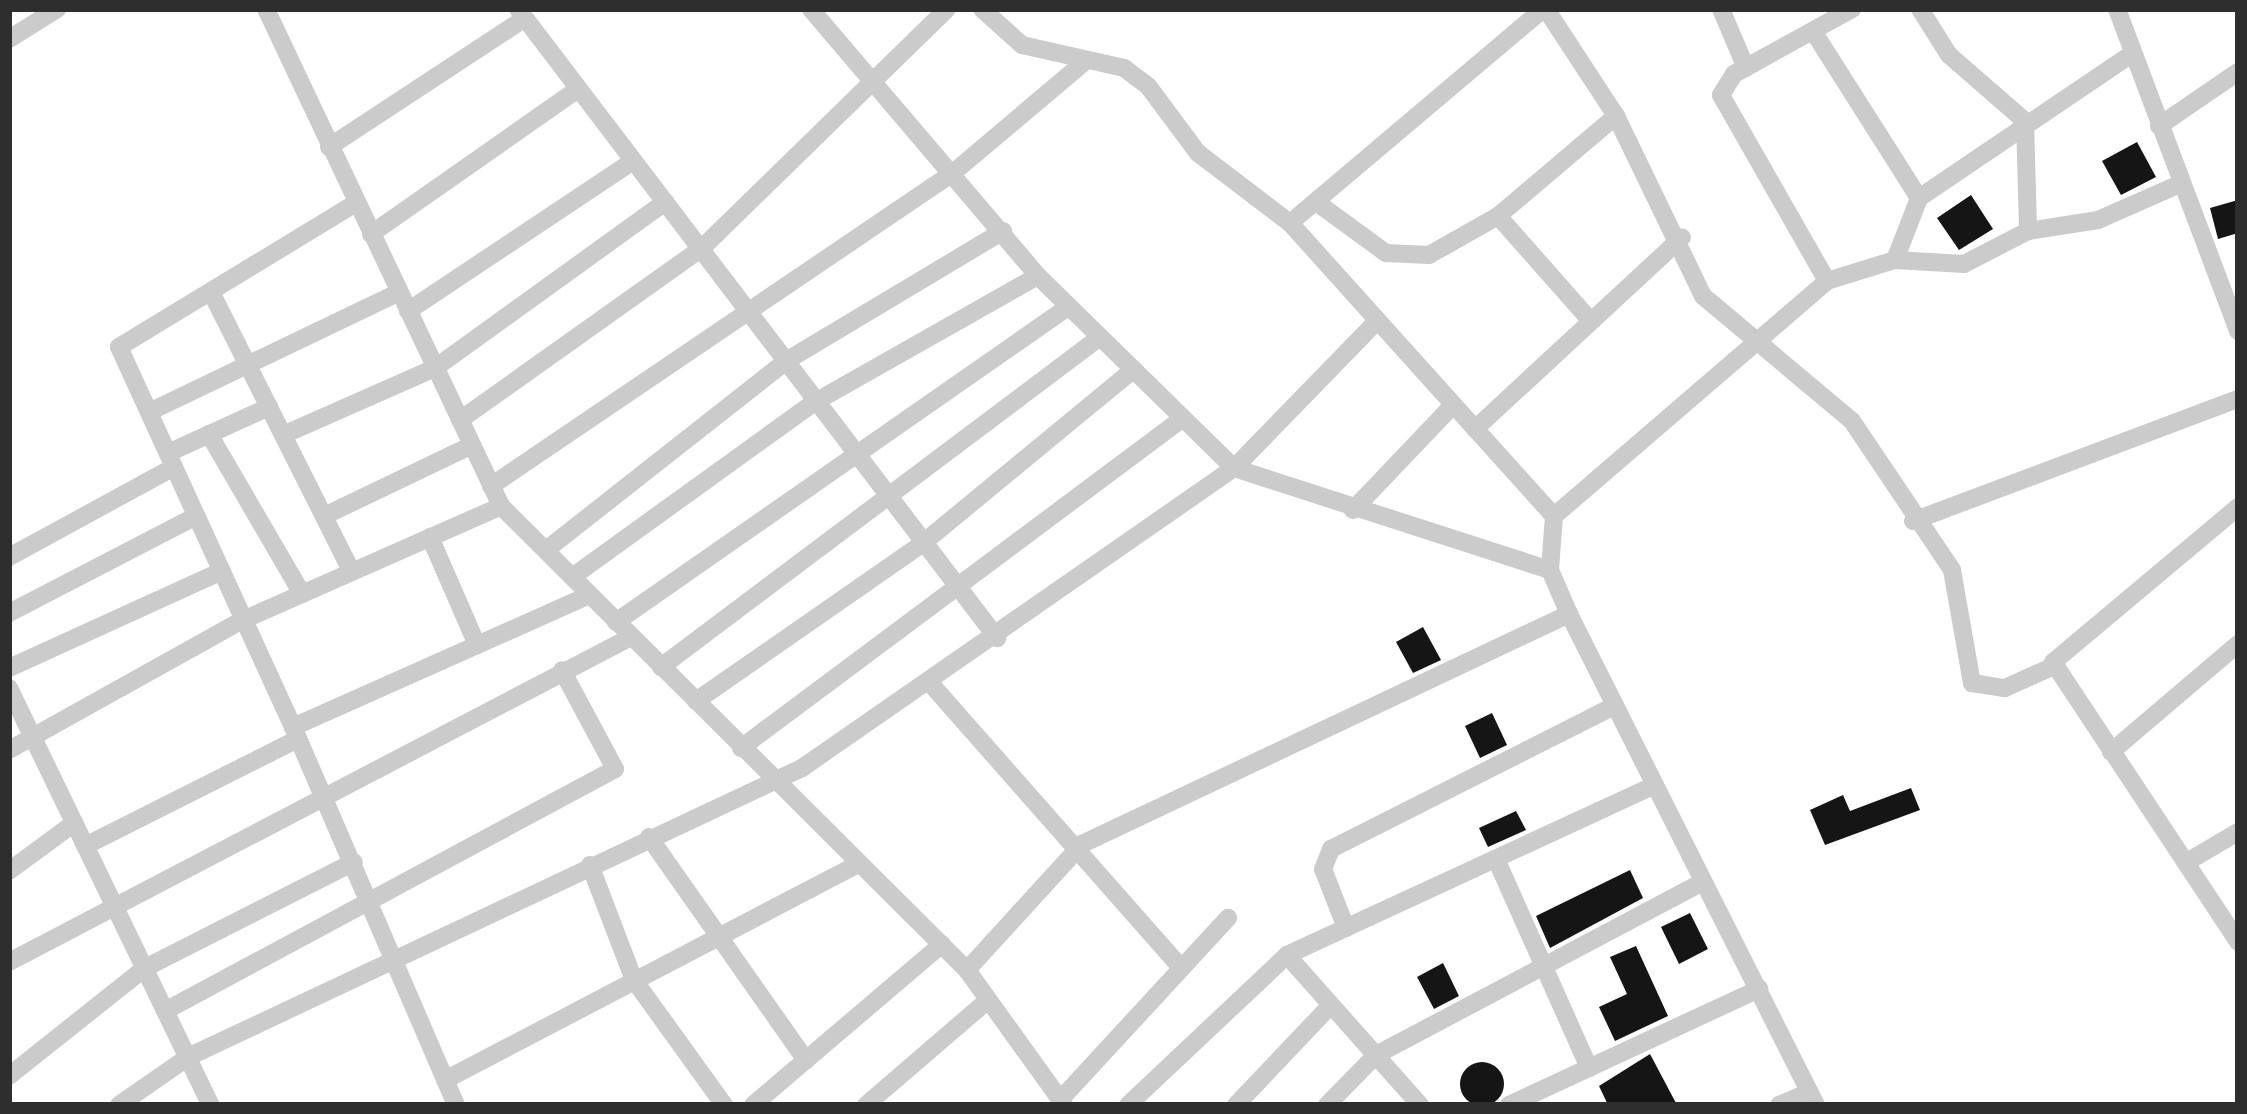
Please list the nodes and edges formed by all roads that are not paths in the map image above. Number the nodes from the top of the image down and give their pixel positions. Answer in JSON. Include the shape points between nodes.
{"nodes":[{"id":1,"x":57,"y":9,"type":"edge"},
{"id":2,"x":266,"y":9,"type":"edge"},
{"id":3,"x":811,"y":9,"type":"edge"},
{"id":4,"x":947,"y":9,"type":"edge"},
{"id":5,"x":982,"y":9,"type":"edge"},
{"id":6,"x":1545,"y":9,"type":"edge"},
{"id":7,"x":1721,"y":9,"type":"edge"},
{"id":8,"x":1852,"y":9,"type":"edge"},
{"id":9,"x":1919,"y":9,"type":"edge"},
{"id":10,"x":2117,"y":9,"type":"edge"},
{"id":11,"x":521,"y":14,"type":"edge"},
{"id":12,"x":1813,"y":31,"type":"junction"},
{"id":13,"x":9,"y":39,"type":"edge"},
{"id":14,"x":2132,"y":54,"type":"junction"},
{"id":15,"x":1084,"y":62,"type":"junction"},
{"id":16,"x":1746,"y":68,"type":"junction"},
{"id":17,"x":2238,"y":71,"type":"edge"},
{"id":18,"x":877,"y":81,"type":"junction"},
{"id":19,"x":578,"y":88,"type":"junction"},
{"id":20,"x":1616,"y":116,"type":"junction"},
{"id":21,"x":2026,"y":121,"type":"junction"},
{"id":22,"x":2159,"y":126,"type":"junction"},
{"id":23,"x":329,"y":147,"type":"junction"},
{"id":24,"x":633,"y":160,"type":"junction"},
{"id":25,"x":954,"y":172,"type":"junction"},
{"id":26,"x":2180,"y":184,"type":"junction"},
{"id":27,"x":1919,"y":198,"type":"junction"},
{"id":28,"x":665,"y":202,"type":"junction"},
{"id":29,"x":1316,"y":202,"type":"junction"},
{"id":30,"x":356,"y":203,"type":"junction"},
{"id":31,"x":1498,"y":216,"type":"junction"},
{"id":32,"x":1290,"y":223,"type":"junction"},
{"id":33,"x":2028,"y":231,"type":"junction"},
{"id":34,"x":1003,"y":232,"type":"junction"},
{"id":35,"x":371,"y":234,"type":"junction"},
{"id":36,"x":1682,"y":237,"type":"junction"},
{"id":37,"x":701,"y":249,"type":"junction"},
{"id":38,"x":1894,"y":260,"type":"junction"},
{"id":39,"x":1038,"y":276,"type":"junction"},
{"id":40,"x":1826,"y":281,"type":"junction"},
{"id":41,"x":2230,"y":287,"type":"edge"},
{"id":42,"x":211,"y":292,"type":"junction"},
{"id":43,"x":404,"y":302,"type":"junction"},
{"id":44,"x":1068,"y":307,"type":"junction"},
{"id":45,"x":746,"y":308,"type":"junction"},
{"id":46,"x":1377,"y":321,"type":"junction"},
{"id":47,"x":1591,"y":321,"type":"junction"},
{"id":48,"x":2238,"y":331,"type":"edge"},
{"id":49,"x":1100,"y":337,"type":"junction"},
{"id":50,"x":1754,"y":339,"type":"junction"},
{"id":51,"x":786,"y":362,"type":"junction"},
{"id":52,"x":248,"y":365,"type":"junction"},
{"id":53,"x":436,"y":368,"type":"junction"},
{"id":54,"x":1134,"y":369,"type":"junction"},
{"id":55,"x":2238,"y":399,"type":"edge"},
{"id":56,"x":815,"y":402,"type":"junction"},
{"id":57,"x":1453,"y":405,"type":"junction"},
{"id":58,"x":269,"y":407,"type":"junction"},
{"id":59,"x":149,"y":412,"type":"junction"},
{"id":60,"x":460,"y":420,"type":"junction"},
{"id":61,"x":1179,"y":421,"type":"junction"},
{"id":62,"x":1475,"y":429,"type":"junction"},
{"id":63,"x":209,"y":434,"type":"junction"},
{"id":64,"x":284,"y":435,"type":"junction"},
{"id":65,"x":472,"y":445,"type":"junction"},
{"id":66,"x":853,"y":449,"type":"junction"},
{"id":67,"x":171,"y":460,"type":"junction"},
{"id":68,"x":1234,"y":468,"type":"junction"},
{"id":69,"x":491,"y":486,"type":"junction"},
{"id":70,"x":889,"y":496,"type":"junction"},
{"id":71,"x":501,"y":506,"type":"junction"},
{"id":72,"x":2238,"y":507,"type":"edge"},
{"id":73,"x":1353,"y":510,"type":"junction"},
{"id":74,"x":196,"y":516,"type":"junction"},
{"id":75,"x":324,"y":516,"type":"junction"},
{"id":76,"x":1554,"y":516,"type":"junction"},
{"id":77,"x":1913,"y":521,"type":"junction"},
{"id":78,"x":430,"y":537,"type":"junction"},
{"id":79,"x":923,"y":543,"type":"junction"},
{"id":80,"x":545,"y":550,"type":"junction"},
{"id":81,"x":9,"y":557,"type":"edge"},
{"id":82,"x":1550,"y":570,"type":"junction"},
{"id":83,"x":222,"y":571,"type":"junction"},
{"id":84,"x":352,"y":572,"type":"junction"},
{"id":85,"x":572,"y":577,"type":"junction"},
{"id":86,"x":956,"y":585,"type":"junction"},
{"id":87,"x":302,"y":594,"type":"junction"},
{"id":88,"x":590,"y":595,"type":"junction"},
{"id":89,"x":9,"y":613,"type":"edge"},
{"id":90,"x":1569,"y":614,"type":"junction"},
{"id":91,"x":243,"y":620,"type":"junction"},
{"id":92,"x":616,"y":622,"type":"junction"},
{"id":93,"x":631,"y":637,"type":"junction"},
{"id":94,"x":997,"y":638,"type":"junction"},
{"id":95,"x":2238,"y":644,"type":"edge"},
{"id":96,"x":477,"y":645,"type":"junction"},
{"id":97,"x":2054,"y":666,"type":"junction"},
{"id":98,"x":661,"y":667,"type":"junction"},
{"id":99,"x":9,"y":668,"type":"edge"},
{"id":100,"x":562,"y":670,"type":"junction"},
{"id":101,"x":930,"y":682,"type":"junction"},
{"id":102,"x":9,"y":688,"type":"edge"},
{"id":103,"x":695,"y":701,"type":"junction"},
{"id":104,"x":1610,"y":708,"type":"junction"},
{"id":105,"x":29,"y":732,"type":"junction"},
{"id":106,"x":296,"y":733,"type":"junction"},
{"id":107,"x":741,"y":748,"type":"junction"},
{"id":108,"x":9,"y":750,"type":"edge"},
{"id":109,"x":2111,"y":752,"type":"junction"},
{"id":110,"x":773,"y":779,"type":"junction"},
{"id":111,"x":1652,"y":787,"type":"junction"},
{"id":112,"x":323,"y":798,"type":"junction"},
{"id":113,"x":74,"y":823,"type":"junction"},
{"id":114,"x":2238,"y":832,"type":"edge"},
{"id":115,"x":649,"y":837,"type":"junction"},
{"id":116,"x":1082,"y":844,"type":"junction"},
{"id":117,"x":85,"y":846,"type":"junction"},
{"id":118,"x":1496,"y":859,"type":"junction"},
{"id":119,"x":353,"y":862,"type":"junction"},
{"id":120,"x":2187,"y":862,"type":"junction"},
{"id":121,"x":858,"y":863,"type":"junction"},
{"id":122,"x":590,"y":865,"type":"junction"},
{"id":123,"x":9,"y":872,"type":"edge"},
{"id":124,"x":1701,"y":883,"type":"junction"},
{"id":125,"x":110,"y":900,"type":"junction"},
{"id":126,"x":370,"y":909,"type":"junction"},
{"id":127,"x":1228,"y":918,"type":"dead end"},
{"id":128,"x":1346,"y":928,"type":"junction"},
{"id":129,"x":717,"y":937,"type":"junction"},
{"id":130,"x":2238,"y":941,"type":"edge"},
{"id":131,"x":942,"y":944,"type":"junction"},
{"id":132,"x":1287,"y":955,"type":"junction"},
{"id":133,"x":392,"y":958,"type":"junction"},
{"id":134,"x":9,"y":962,"type":"edge"},
{"id":135,"x":1544,"y":967,"type":"junction"},
{"id":136,"x":145,"y":968,"type":"junction"},
{"id":137,"x":1181,"y":968,"type":"junction"},
{"id":138,"x":967,"y":970,"type":"junction"},
{"id":139,"x":634,"y":980,"type":"junction"},
{"id":140,"x":1759,"y":989,"type":"junction"},
{"id":141,"x":988,"y":1000,"type":"junction"},
{"id":142,"x":1330,"y":1006,"type":"junction"},
{"id":143,"x":166,"y":1011,"type":"junction"},
{"id":144,"x":1376,"y":1055,"type":"junction"},
{"id":145,"x":188,"y":1057,"type":"junction"},
{"id":146,"x":806,"y":1060,"type":"junction"},
{"id":147,"x":1589,"y":1068,"type":"junction"},
{"id":148,"x":9,"y":1076,"type":"edge"},
{"id":149,"x":445,"y":1080,"type":"junction"},
{"id":150,"x":1813,"y":1098,"type":"edge"},
{"id":151,"x":874,"y":1102,"type":"edge"},
{"id":152,"x":1062,"y":1102,"type":"edge"},
{"id":153,"x":119,"y":1105,"type":"edge"},
{"id":154,"x":211,"y":1105,"type":"edge"},
{"id":155,"x":456,"y":1105,"type":"edge"},
{"id":156,"x":724,"y":1105,"type":"edge"},
{"id":157,"x":753,"y":1105,"type":"edge"},
{"id":158,"x":1128,"y":1105,"type":"edge"},
{"id":159,"x":1236,"y":1105,"type":"edge"},
{"id":160,"x":1327,"y":1105,"type":"edge"},
{"id":161,"x":1420,"y":1105,"type":"edge"},
{"id":162,"x":1509,"y":1105,"type":"edge"},
{"id":163,"x":1780,"y":1105,"type":"edge"}],
"edges":[{"from":1,"to":13,"type":"street"},
{"from":2,"to":23,"type":"street"},
{"from":3,"to":18,"type":"street"},
{"from":4,"to":18,"type":"street"},
{"from":5,"to":15,"type":"street","via":[[1022,45]]},
{"from":6,"to":20,"type":"street"},
{"from":6,"to":29,"type":"street"},
{"from":7,"to":16,"type":"street"},
{"from":8,"to":12,"type":"street"},
{"from":9,"to":21,"type":"street","via":[[1949,55]]},
{"from":10,"to":14,"type":"street"},
{"from":11,"to":19,"type":"street"},
{"from":11,"to":23,"type":"street"},
{"from":12,"to":16,"type":"street"},
{"from":12,"to":27,"type":"street"},
{"from":14,"to":21,"type":"street"},
{"from":14,"to":22,"type":"street"},
{"from":15,"to":25,"type":"street"},
{"from":15,"to":32,"type":"street","via":[[1124,68],[1148,86],[1198,153]]},
{"from":16,"to":40,"type":"street","via":[[1721,95]]},
{"from":17,"to":22,"type":"street"},
{"from":18,"to":25,"type":"street"},
{"from":18,"to":37,"type":"street"},
{"from":19,"to":24,"type":"street"},
{"from":19,"to":35,"type":"street"},
{"from":20,"to":31,"type":"street"},
{"from":20,"to":36,"type":"street"},
{"from":21,"to":27,"type":"street"},
{"from":21,"to":33,"type":"street"},
{"from":22,"to":26,"type":"street"},
{"from":23,"to":30,"type":"street"},
{"from":24,"to":28,"type":"street"},
{"from":24,"to":43,"type":"street"},
{"from":25,"to":34,"type":"street"},
{"from":25,"to":45,"type":"street"},
{"from":26,"to":33,"type":"street","via":[[2098,220]]},
{"from":26,"to":41,"type":"street"},
{"from":27,"to":38,"type":"street"},
{"from":28,"to":37,"type":"street"},
{"from":28,"to":53,"type":"street"},
{"from":29,"to":31,"type":"street","via":[[1402,258]]},
{"from":29,"to":32,"type":"street"},
{"from":30,"to":35,"type":"street"},
{"from":30,"to":42,"type":"street"},
{"from":31,"to":47,"type":"street"},
{"from":32,"to":46,"type":"street"},
{"from":33,"to":38,"type":"street","via":[[1964,264]]},
{"from":34,"to":39,"type":"street"},
{"from":34,"to":51,"type":"street"},
{"from":35,"to":43,"type":"street"},
{"from":36,"to":47,"type":"street"},
{"from":36,"to":50,"type":"street","via":[[1703,296]]},
{"from":37,"to":45,"type":"street"},
{"from":37,"to":60,"type":"street"},
{"from":38,"to":40,"type":"street"},
{"from":39,"to":44,"type":"street"},
{"from":39,"to":56,"type":"street"},
{"from":40,"to":50,"type":"street"},
{"from":41,"to":48,"type":"street"},
{"from":42,"to":52,"type":"street"},
{"from":42,"to":59,"type":"street","via":[[119,347]]},
{"from":43,"to":52,"type":"street"},
{"from":43,"to":53,"type":"street"},
{"from":44,"to":49,"type":"street"},
{"from":44,"to":66,"type":"street"},
{"from":45,"to":51,"type":"street"},
{"from":45,"to":69,"type":"street"},
{"from":46,"to":57,"type":"street"},
{"from":46,"to":68,"type":"street"},
{"from":47,"to":62,"type":"street"},
{"from":49,"to":54,"type":"street"},
{"from":49,"to":70,"type":"street"},
{"from":50,"to":76,"type":"street"},
{"from":50,"to":77,"type":"street","via":[[1852,421]]},
{"from":51,"to":56,"type":"street"},
{"from":51,"to":80,"type":"street"},
{"from":52,"to":58,"type":"street"},
{"from":52,"to":59,"type":"street"},
{"from":53,"to":60,"type":"street"},
{"from":53,"to":64,"type":"street"},
{"from":54,"to":61,"type":"street"},
{"from":54,"to":79,"type":"street"},
{"from":55,"to":77,"type":"street"},
{"from":56,"to":66,"type":"street"},
{"from":56,"to":85,"type":"street"},
{"from":57,"to":62,"type":"street"},
{"from":57,"to":73,"type":"street"},
{"from":58,"to":63,"type":"street"},
{"from":58,"to":64,"type":"street"},
{"from":59,"to":67,"type":"street"},
{"from":60,"to":65,"type":"street"},
{"from":61,"to":68,"type":"street"},
{"from":61,"to":86,"type":"street"},
{"from":62,"to":76,"type":"street"},
{"from":63,"to":67,"type":"street"},
{"from":63,"to":87,"type":"street"},
{"from":64,"to":75,"type":"street"},
{"from":65,"to":69,"type":"street"},
{"from":65,"to":75,"type":"street"},
{"from":66,"to":70,"type":"street"},
{"from":66,"to":92,"type":"street"},
{"from":67,"to":74,"type":"street"},
{"from":67,"to":81,"type":"street"},
{"from":68,"to":73,"type":"street"},
{"from":68,"to":94,"type":"street"},
{"from":69,"to":71,"type":"street"},
{"from":70,"to":79,"type":"street"},
{"from":70,"to":98,"type":"street"},
{"from":71,"to":78,"type":"street"},
{"from":71,"to":80,"type":"street"},
{"from":72,"to":97,"type":"street","via":[[2058,651]]},
{"from":73,"to":82,"type":"street"},
{"from":74,"to":83,"type":"street"},
{"from":74,"to":89,"type":"street"},
{"from":75,"to":84,"type":"street"},
{"from":76,"to":82,"type":"street"},
{"from":77,"to":97,"type":"street","via":[[1958,584],[1976,687]]},
{"from":78,"to":84,"type":"street"},
{"from":78,"to":96,"type":"street"},
{"from":79,"to":86,"type":"street"},
{"from":79,"to":103,"type":"street"},
{"from":80,"to":85,"type":"street"},
{"from":82,"to":90,"type":"street"},
{"from":83,"to":91,"type":"street"},
{"from":83,"to":99,"type":"street"},
{"from":84,"to":87,"type":"street"},
{"from":85,"to":88,"type":"street"},
{"from":86,"to":94,"type":"street"},
{"from":86,"to":107,"type":"street"},
{"from":87,"to":91,"type":"street"},
{"from":88,"to":92,"type":"street"},
{"from":88,"to":96,"type":"street"},
{"from":90,"to":104,"type":"street"},
{"from":90,"to":116,"type":"street"},
{"from":91,"to":105,"type":"street"},
{"from":91,"to":106,"type":"street"},
{"from":92,"to":93,"type":"street"},
{"from":93,"to":98,"type":"street"},
{"from":93,"to":100,"type":"street"},
{"from":94,"to":101,"type":"street"},
{"from":95,"to":109,"type":"street"},
{"from":96,"to":106,"type":"street"},
{"from":97,"to":109,"type":"street"},
{"from":98,"to":103,"type":"street"},
{"from":100,"to":112,"type":"street"},
{"from":100,"to":126,"type":"street","via":[[615,769]]},
{"from":101,"to":110,"type":"street"},
{"from":101,"to":116,"type":"street"},
{"from":102,"to":105,"type":"street"},
{"from":103,"to":107,"type":"street"},
{"from":104,"to":111,"type":"street"},
{"from":104,"to":128,"type":"street","via":[[1331,849],[1323,869]]},
{"from":105,"to":108,"type":"street"},
{"from":105,"to":113,"type":"street"},
{"from":106,"to":112,"type":"street"},
{"from":106,"to":117,"type":"street"},
{"from":107,"to":110,"type":"street"},
{"from":109,"to":120,"type":"street"},
{"from":110,"to":115,"type":"street"},
{"from":110,"to":121,"type":"street"},
{"from":111,"to":118,"type":"street"},
{"from":111,"to":124,"type":"street"},
{"from":112,"to":119,"type":"street"},
{"from":112,"to":125,"type":"street"},
{"from":113,"to":117,"type":"street"},
{"from":113,"to":123,"type":"street"},
{"from":114,"to":120,"type":"street"},
{"from":115,"to":122,"type":"street"},
{"from":115,"to":129,"type":"street"},
{"from":116,"to":137,"type":"street"},
{"from":116,"to":138,"type":"street"},
{"from":117,"to":125,"type":"street"},
{"from":118,"to":128,"type":"street"},
{"from":118,"to":135,"type":"street"},
{"from":119,"to":126,"type":"street"},
{"from":119,"to":136,"type":"street"},
{"from":120,"to":130,"type":"street"},
{"from":121,"to":129,"type":"street"},
{"from":121,"to":131,"type":"street"},
{"from":122,"to":133,"type":"street"},
{"from":122,"to":139,"type":"street"},
{"from":124,"to":135,"type":"street"},
{"from":124,"to":140,"type":"street"},
{"from":125,"to":134,"type":"street"},
{"from":125,"to":136,"type":"street"},
{"from":126,"to":133,"type":"street"},
{"from":126,"to":143,"type":"street"},
{"from":127,"to":137,"type":"street"},
{"from":128,"to":132,"type":"street"},
{"from":129,"to":139,"type":"street"},
{"from":129,"to":146,"type":"street"},
{"from":131,"to":138,"type":"street"},
{"from":131,"to":146,"type":"street"},
{"from":132,"to":142,"type":"street"},
{"from":132,"to":158,"type":"street"},
{"from":133,"to":145,"type":"street"},
{"from":133,"to":149,"type":"street"},
{"from":135,"to":144,"type":"street"},
{"from":135,"to":147,"type":"street"},
{"from":136,"to":143,"type":"street"},
{"from":136,"to":148,"type":"street"},
{"from":137,"to":152,"type":"street"},
{"from":138,"to":141,"type":"street"},
{"from":139,"to":149,"type":"street"},
{"from":139,"to":156,"type":"street"},
{"from":140,"to":147,"type":"street"},
{"from":140,"to":150,"type":"street"},
{"from":141,"to":151,"type":"street"},
{"from":141,"to":152,"type":"street"},
{"from":142,"to":144,"type":"street"},
{"from":142,"to":159,"type":"street"},
{"from":143,"to":145,"type":"street"},
{"from":144,"to":160,"type":"street"},
{"from":144,"to":161,"type":"street"},
{"from":145,"to":153,"type":"street"},
{"from":145,"to":154,"type":"street"},
{"from":146,"to":157,"type":"street"},
{"from":147,"to":162,"type":"street"},
{"from":149,"to":155,"type":"street"},
{"from":150,"to":163,"type":"street"}]}
